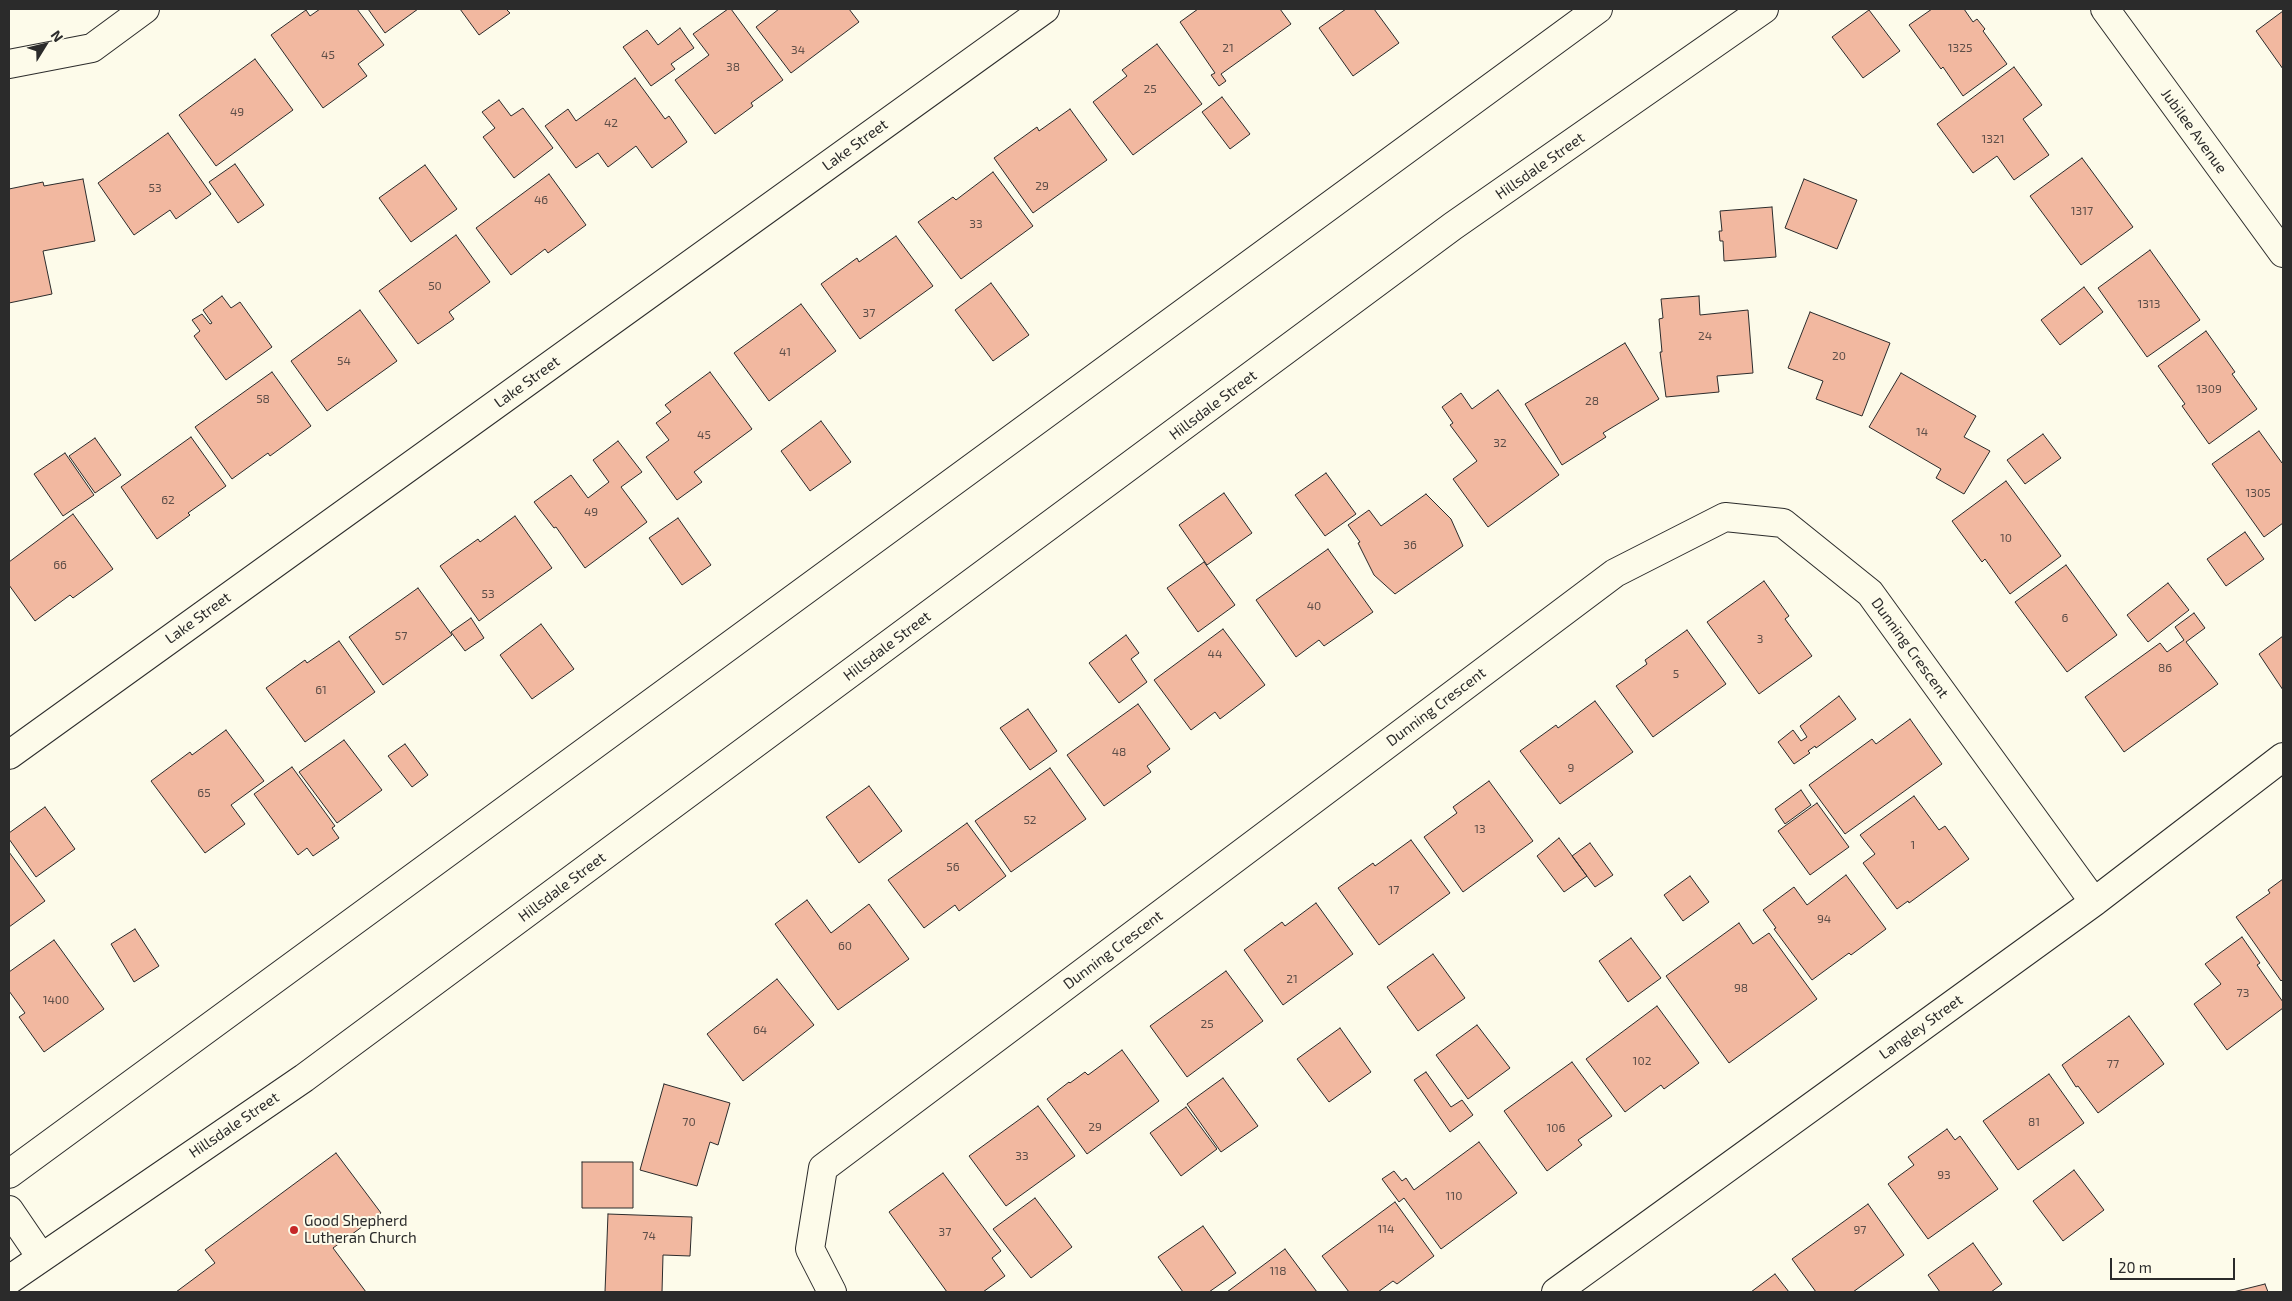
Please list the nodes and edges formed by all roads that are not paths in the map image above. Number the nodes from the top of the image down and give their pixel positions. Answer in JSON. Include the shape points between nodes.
{"nodes":[{"id":1,"x":145,"y":9,"type":"edge"},
{"id":2,"x":1045,"y":9,"type":"edge"},
{"id":3,"x":1598,"y":9,"type":"edge"},
{"id":4,"x":1764,"y":9,"type":"edge"},
{"id":5,"x":2105,"y":9,"type":"edge"},
{"id":6,"x":9,"y":64,"type":"edge"},
{"id":7,"x":2283,"y":253,"type":"edge"},
{"id":8,"x":9,"y":755,"type":"edge"},
{"id":9,"x":2283,"y":757,"type":"edge"},
{"id":10,"x":2094,"y":902,"type":"junction"},
{"id":11,"x":9,"y":1174,"type":"edge"},
{"id":12,"x":9,"y":1210,"type":"edge"},
{"id":13,"x":41,"y":1257,"type":"junction"},
{"id":14,"x":9,"y":1280,"type":"edge"},
{"id":15,"x":832,"y":1292,"type":"edge"},
{"id":16,"x":1556,"y":1292,"type":"edge"}],
"edges":[{"from":1,"to":6,"type":"street","via":[[92,48]]},
{"from":2,"to":8,"type":"street","name":"Lake Street"},
{"from":3,"to":11,"type":"street"},
{"from":4,"to":13,"type":"street","name":"Hillsdale Street","via":[[1453,226],[304,1078]]},
{"from":5,"to":7,"type":"street","name":"Jubilee Avenue"},
{"from":9,"to":10,"type":"street","name":"Langley Street"},
{"from":10,"to":15,"type":"street","name":"Dunning Crescent","via":[[1870,593],[1783,522],[1725,517],[1615,572],[823,1168],[810,1249]]},
{"from":10,"to":16,"type":"street","name":"Langley Street"},
{"from":12,"to":13,"type":"street"},
{"from":13,"to":14,"type":"street","name":"Hillsdale Street"}]}
